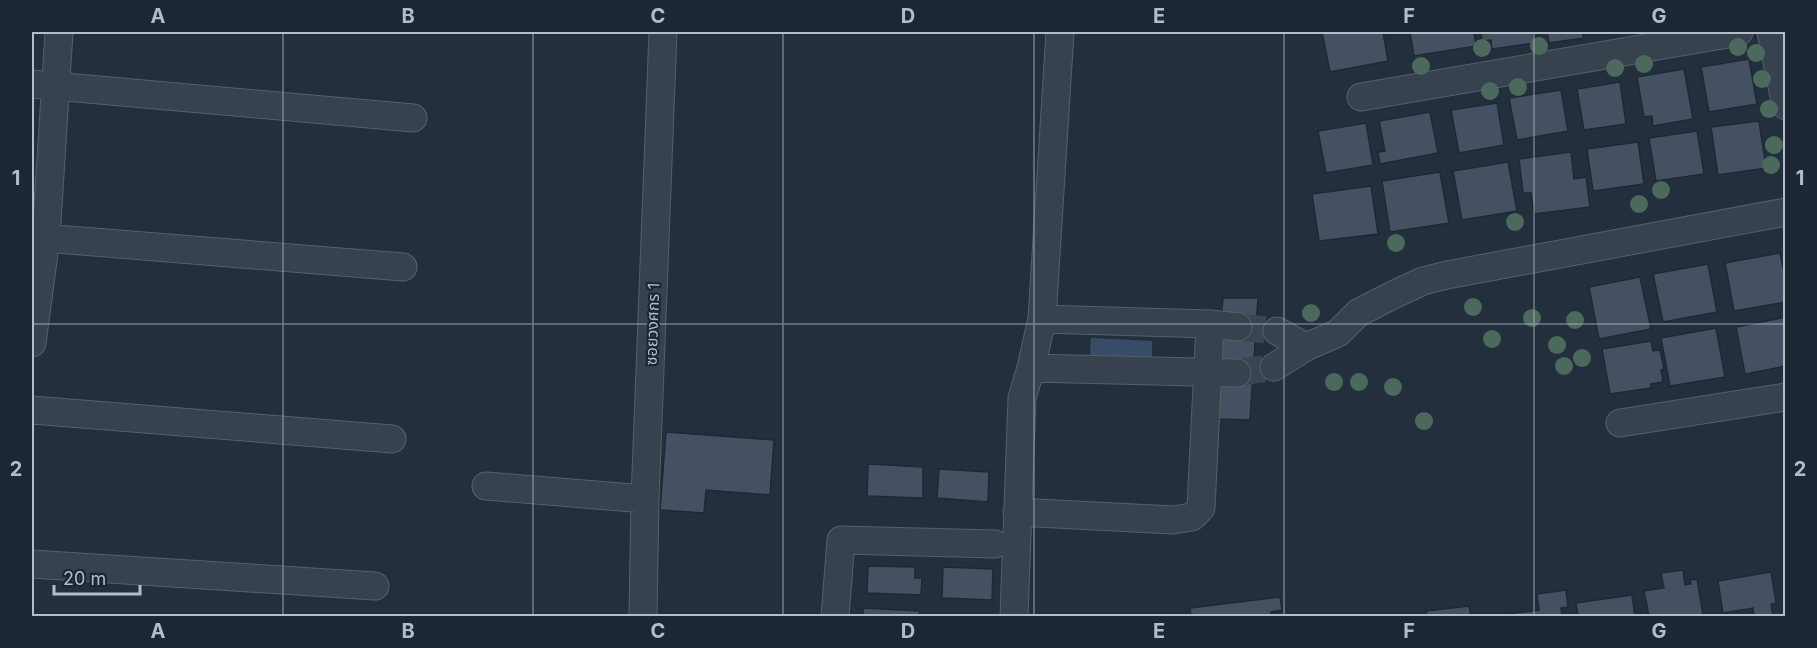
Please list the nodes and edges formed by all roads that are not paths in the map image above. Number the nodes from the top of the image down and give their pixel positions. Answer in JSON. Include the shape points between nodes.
{"nodes":[{"id":1,"x":59,"y":32,"type":"edge"},
{"id":2,"x":663,"y":32,"type":"edge"},
{"id":3,"x":1060,"y":32,"type":"edge"},
{"id":4,"x":1739,"y":32,"type":"edge"},
{"id":5,"x":1771,"y":32,"type":"edge"},
{"id":6,"x":44,"y":85,"type":"edge"},
{"id":7,"x":1361,"y":97,"type":"dead end"},
{"id":8,"x":1785,"y":106,"type":"edge"},
{"id":9,"x":413,"y":118,"type":"dead end"},
{"id":10,"x":1785,"y":212,"type":"edge"},
{"id":11,"x":39,"y":237,"type":"edge"},
{"id":12,"x":403,"y":267,"type":"dead end"},
{"id":13,"x":1042,"y":319,"type":"junction"},
{"id":14,"x":1210,"y":324,"type":"junction"},
{"id":15,"x":1238,"y":327,"type":"tunnel mouth"},
{"id":16,"x":1277,"y":331,"type":"tunnel mouth"},
{"id":17,"x":32,"y":343,"type":"edge"},
{"id":18,"x":1306,"y":347,"type":"junction"},
{"id":19,"x":1274,"y":367,"type":"tunnel mouth"},
{"id":20,"x":1031,"y":368,"type":"junction"},
{"id":21,"x":1237,"y":373,"type":"tunnel mouth"},
{"id":22,"x":1208,"y":374,"type":"junction"},
{"id":23,"x":1785,"y":397,"type":"edge"},
{"id":24,"x":32,"y":410,"type":"edge"},
{"id":25,"x":1620,"y":423,"type":"dead end"},
{"id":26,"x":392,"y":439,"type":"dead end"},
{"id":27,"x":486,"y":486,"type":"dead end"},
{"id":28,"x":645,"y":499,"type":"junction"},
{"id":29,"x":1017,"y":512,"type":"junction"},
{"id":30,"x":995,"y":544,"type":"dead end"},
{"id":31,"x":32,"y":564,"type":"edge"},
{"id":32,"x":375,"y":586,"type":"dead end"},
{"id":33,"x":643,"y":616,"type":"edge"},
{"id":34,"x":835,"y":616,"type":"edge"},
{"id":35,"x":1014,"y":616,"type":"edge"}],
"edges":[{"from":1,"to":6,"type":"street"},
{"from":2,"to":28,"type":"street","name":"ซอยวงศกร 1"},
{"from":3,"to":13,"type":"street"},
{"from":4,"to":7,"type":"street"},
{"from":5,"to":8,"type":"street"},
{"from":6,"to":9,"type":"street"},
{"from":6,"to":11,"type":"street"},
{"from":10,"to":18,"type":"street","via":[[1423,281],[1358,313],[1338,333]]},
{"from":11,"to":12,"type":"street"},
{"from":11,"to":17,"type":"street"},
{"from":13,"to":14,"type":"street"},
{"from":13,"to":20,"type":"street"},
{"from":14,"to":15,"type":"street"},
{"from":14,"to":22,"type":"street"},
{"from":16,"to":18,"type":"street"},
{"from":18,"to":19,"type":"street"},
{"from":20,"to":22,"type":"street"},
{"from":20,"to":29,"type":"street","via":[[1022,398]]},
{"from":21,"to":22,"type":"street"},
{"from":22,"to":29,"type":"street","via":[[1201,508],[1192,517],[1173,520]]},
{"from":23,"to":25,"type":"street"},
{"from":24,"to":26,"type":"street"},
{"from":27,"to":28,"type":"street"},
{"from":28,"to":33,"type":"street","name":"ซอยวงศกร 1"},
{"from":29,"to":35,"type":"street"},
{"from":30,"to":34,"type":"street","via":[[841,540]]},
{"from":31,"to":32,"type":"street"}]}
